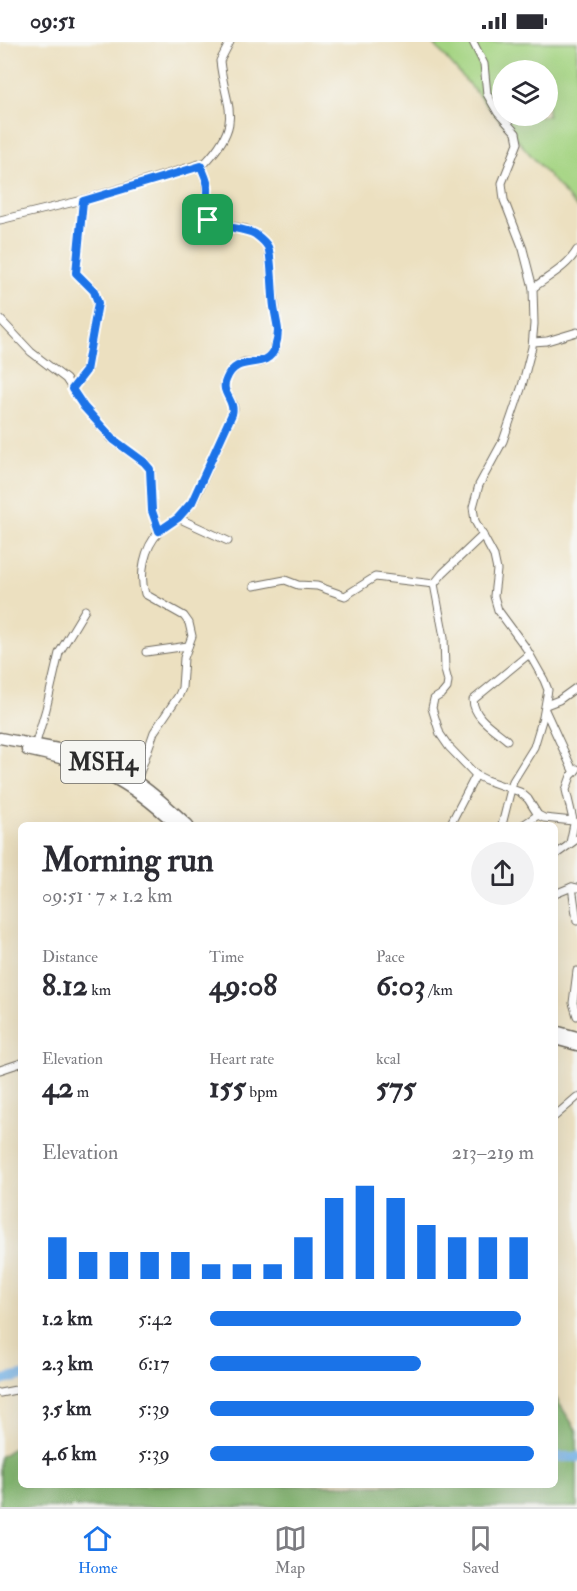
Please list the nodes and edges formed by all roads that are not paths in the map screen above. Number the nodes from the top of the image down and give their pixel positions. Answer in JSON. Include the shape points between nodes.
{"nodes":[{"id":1,"x":230,"y":42,"type":"edge"},
{"id":2,"x":473,"y":42,"type":"edge"},
{"id":3,"x":201,"y":166,"type":"junction"},
{"id":4,"x":83,"y":201,"type":"junction"},
{"id":5,"x":0,"y":220,"type":"edge"},
{"id":6,"x":577,"y":250,"type":"edge"},
{"id":7,"x":532,"y":288,"type":"junction"},
{"id":8,"x":0,"y":318,"type":"edge"},
{"id":9,"x":577,"y":333,"type":"edge"},
{"id":10,"x":532,"y":342,"type":"junction"},
{"id":11,"x":72,"y":389,"type":"junction"},
{"id":12,"x":178,"y":518,"type":"junction"},
{"id":13,"x":159,"y":531,"type":"junction"},
{"id":14,"x":483,"y":535,"type":"junction"},
{"id":15,"x":228,"y":541,"type":"dead end"},
{"id":16,"x":434,"y":584,"type":"junction"},
{"id":17,"x":254,"y":586,"type":"dead end"},
{"id":18,"x":85,"y":610,"type":"dead end"},
{"id":19,"x":188,"y":646,"type":"junction"},
{"id":20,"x":146,"y":652,"type":"dead end"},
{"id":21,"x":529,"y":654,"type":"junction"},
{"id":22,"x":577,"y":687,"type":"edge"},
{"id":23,"x":546,"y":707,"type":"junction"},
{"id":24,"x":0,"y":738,"type":"edge"},
{"id":25,"x":507,"y":740,"type":"dead end"},
{"id":26,"x":0,"y":745,"type":"edge"},
{"id":27,"x":34,"y":748,"type":"junction"},
{"id":28,"x":575,"y":771,"type":"edge"},
{"id":29,"x":476,"y":775,"type":"junction"},
{"id":30,"x":136,"y":785,"type":"junction"},
{"id":31,"x":512,"y":789,"type":"junction"},
{"id":32,"x":538,"y":814,"type":"junction"},
{"id":33,"x":573,"y":821,"type":"junction"},
{"id":34,"x":173,"y":822,"type":"edge"},
{"id":35,"x":185,"y":822,"type":"edge"},
{"id":36,"x":452,"y":822,"type":"edge"},
{"id":37,"x":503,"y":822,"type":"edge"},
{"id":38,"x":527,"y":822,"type":"edge"},
{"id":39,"x":573,"y":841,"type":"edge"},
{"id":40,"x":558,"y":853,"type":"edge"},
{"id":41,"x":574,"y":887,"type":"edge"},
{"id":42,"x":558,"y":893,"type":"edge"},
{"id":43,"x":577,"y":921,"type":"edge"},
{"id":44,"x":577,"y":971,"type":"edge"},
{"id":45,"x":577,"y":1016,"type":"edge"},
{"id":46,"x":558,"y":1032,"type":"edge"},
{"id":47,"x":577,"y":1037,"type":"edge"},
{"id":48,"x":558,"y":1040,"type":"edge"},
{"id":49,"x":577,"y":1046,"type":"edge"},
{"id":50,"x":18,"y":1064,"type":"edge"},
{"id":51,"x":0,"y":1070,"type":"edge"},
{"id":52,"x":577,"y":1097,"type":"edge"},
{"id":53,"x":558,"y":1113,"type":"edge"},
{"id":54,"x":18,"y":1390,"type":"edge"},
{"id":55,"x":0,"y":1393,"type":"edge"}],
"edges":[{"from":1,"to":3,"type":"street","via":[[220,61],[231,119],[218,150]]},
{"from":2,"to":7,"type":"street","via":[[484,64],[487,94],[516,133],[518,143],[502,183]]},
{"from":3,"to":4,"type":"street"},
{"from":3,"to":12,"type":"street","via":[[208,187],[208,220],[246,229],[268,247],[278,332],[270,356],[260,362],[244,362],[226,378],[224,385],[233,404],[232,414],[198,492]]},
{"from":4,"to":5,"type":"street"},
{"from":4,"to":11,"type":"street","via":[[76,273],[94,291],[98,303],[86,371]]},
{"from":6,"to":7,"type":"street","via":[[564,266]]},
{"from":7,"to":10,"type":"street"},
{"from":8,"to":11,"type":"street"},
{"from":9,"to":10,"type":"street"},
{"from":10,"to":14,"type":"street","via":[[503,441],[473,507]]},
{"from":11,"to":13,"type":"street","via":[[114,440],[150,469],[152,511]]},
{"from":12,"to":13,"type":"street"},
{"from":12,"to":15,"type":"street"},
{"from":13,"to":19,"type":"street","via":[[147,552],[142,583],[146,594],[184,616],[192,636]]},
{"from":14,"to":16,"type":"street"},
{"from":14,"to":21,"type":"street","via":[[494,556],[498,610]]},
{"from":16,"to":17,"type":"street","via":[[375,577],[345,596],[285,580]]},
{"from":16,"to":29,"type":"street","via":[[448,681],[432,708],[440,734]]},
{"from":18,"to":27,"type":"street","via":[[59,653]]},
{"from":19,"to":20,"type":"street"},
{"from":19,"to":30,"type":"street","via":[[182,688],[154,732]]},
{"from":21,"to":23,"type":"street","via":[[548,690]]},
{"from":21,"to":25,"type":"street","via":[[473,700],[483,721]]},
{"from":22,"to":23,"type":"street"},
{"from":23,"to":28,"type":"street"},
{"from":23,"to":31,"type":"street","via":[[534,747]]},
{"from":24,"to":27,"type":"main road","number":"MSH4"},
{"from":26,"to":27,"type":"main road","number":"MSH4"},
{"from":27,"to":30,"type":"main road","number":"MSH4"},
{"from":28,"to":33,"type":"street","via":[[566,790]]},
{"from":29,"to":31,"type":"street"},
{"from":29,"to":36,"type":"street"},
{"from":30,"to":34,"type":"main road","number":"MSH4"},
{"from":30,"to":35,"type":"main road","number":"MSH4","via":[[159,798]]},
{"from":31,"to":32,"type":"street","via":[[525,796]]},
{"from":31,"to":37,"type":"street"},
{"from":32,"to":33,"type":"street"},
{"from":32,"to":38,"type":"street"},
{"from":33,"to":39,"type":"street"},
{"from":39,"to":40,"type":"street"},
{"from":41,"to":42,"type":"street"},
{"from":41,"to":43,"type":"street"},
{"from":44,"to":45,"type":"street","via":[[573,1003]]},
{"from":46,"to":47,"type":"main road"},
{"from":48,"to":49,"type":"main road"},
{"from":50,"to":51,"type":"street"},
{"from":52,"to":53,"type":"street"},
{"from":54,"to":55,"type":"street"}]}
